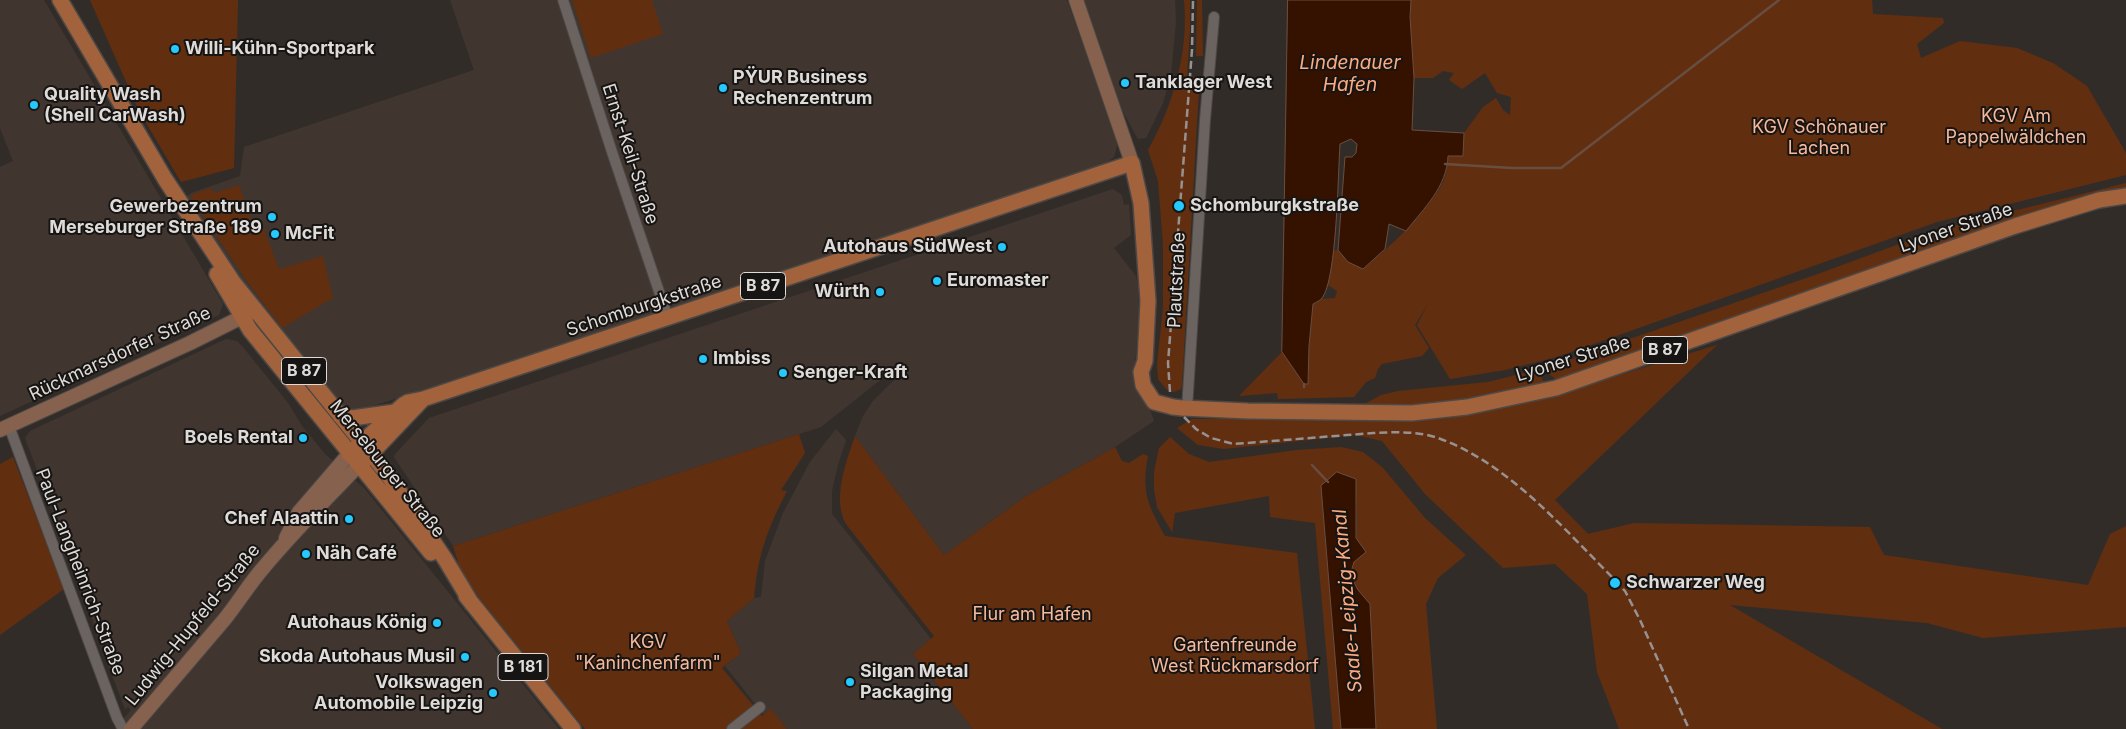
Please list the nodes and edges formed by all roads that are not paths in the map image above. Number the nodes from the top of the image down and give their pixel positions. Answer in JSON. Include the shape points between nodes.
{"nodes":[{"id":1,"x":60,"y":0,"type":"edge"},
{"id":2,"x":563,"y":0,"type":"edge"},
{"id":3,"x":1076,"y":0,"type":"edge"},
{"id":4,"x":1214,"y":17,"type":"dead end"},
{"id":5,"x":1132,"y":163,"type":"junction"},
{"id":6,"x":2126,"y":196,"type":"edge"},
{"id":7,"x":248,"y":313,"type":"junction"},
{"id":8,"x":668,"y":318,"type":"junction"},
{"id":9,"x":423,"y":399,"type":"junction"},
{"id":10,"x":1178,"y":407,"type":"junction"},
{"id":11,"x":395,"y":412,"type":"junction"},
{"id":12,"x":340,"y":416,"type":"junction"},
{"id":13,"x":4,"y":428,"type":"edge"},
{"id":14,"x":366,"y":448,"type":"junction"},
{"id":15,"x":354,"y":460,"type":"junction"},
{"id":16,"x":472,"y":604,"type":"junction"},
{"id":17,"x":760,"y":707,"type":"dead end"},
{"id":18,"x":123,"y":729,"type":"edge"},
{"id":19,"x":131,"y":729,"type":"edge"},
{"id":20,"x":573,"y":729,"type":"edge"},
{"id":21,"x":732,"y":729,"type":"edge"}],
"edges":[{"from":1,"to":7,"type":"main road","name":"Merseburger Straße","number":"B 87","via":[[165,179],[184,218]]},
{"from":2,"to":8,"type":"street","name":"Ernst-Keil-Straße"},
{"from":3,"to":5,"type":"main road","name":"Plautstraße"},
{"from":4,"to":10,"type":"street","name":"Plautstraße"},
{"from":5,"to":8,"type":"main road","name":"Schomburgkstraße","number":"B 87"},
{"from":5,"to":10,"type":"main road","name":"Plautstraße","number":"B 87","via":[[1140,196],[1148,302],[1145,361],[1141,372],[1147,394],[1154,402]]},
{"from":6,"to":10,"type":"main road","name":"Lyoner Straße","number":"B 87","via":[[2099,200],[2015,226],[1556,388],[1467,407],[1412,413]]},
{"from":7,"to":12,"type":"main road","name":"Merseburger Straße","number":"B 87"},
{"from":7,"to":13,"type":"main road","name":"Rückmarsdorfer Straße"},
{"from":7,"to":15,"type":"main road","name":"Merseburger Straße","number":"B 87","via":[[250,330]]},
{"from":8,"to":9,"type":"main road","name":"Schomburgkstraße","number":"B 87"},
{"from":9,"to":11,"type":"main road","name":"Schomburgkstraße","number":"B 87","via":[[408,402]]},
{"from":9,"to":14,"type":"main road","name":"Schomburgkstraße","number":"B 87"},
{"from":11,"to":12,"type":"main road","number":"B 87","via":[[352,418]]},
{"from":11,"to":14,"type":"main road","name":"Schomburgkstraße"},
{"from":12,"to":14,"type":"main road","name":"Merseburger Straße","number":"B 181"},
{"from":13,"to":18,"type":"street","name":"Paul-Langheinrich-Straße"},
{"from":14,"to":15,"type":"main road","name":"Schomburgkstraße","number":"B 87"},
{"from":14,"to":16,"type":"main road","name":"Merseburger Straße","number":"B 181","via":[[409,504]]},
{"from":15,"to":16,"type":"main road","name":"Merseburger Straße","number":"B 181"},
{"from":15,"to":19,"type":"main road","name":"Ludwig-Hupfeld-Straße"},
{"from":16,"to":20,"type":"main road","name":"Merseburger Straße","number":"B 181"},
{"from":17,"to":21,"type":"street"}]}
